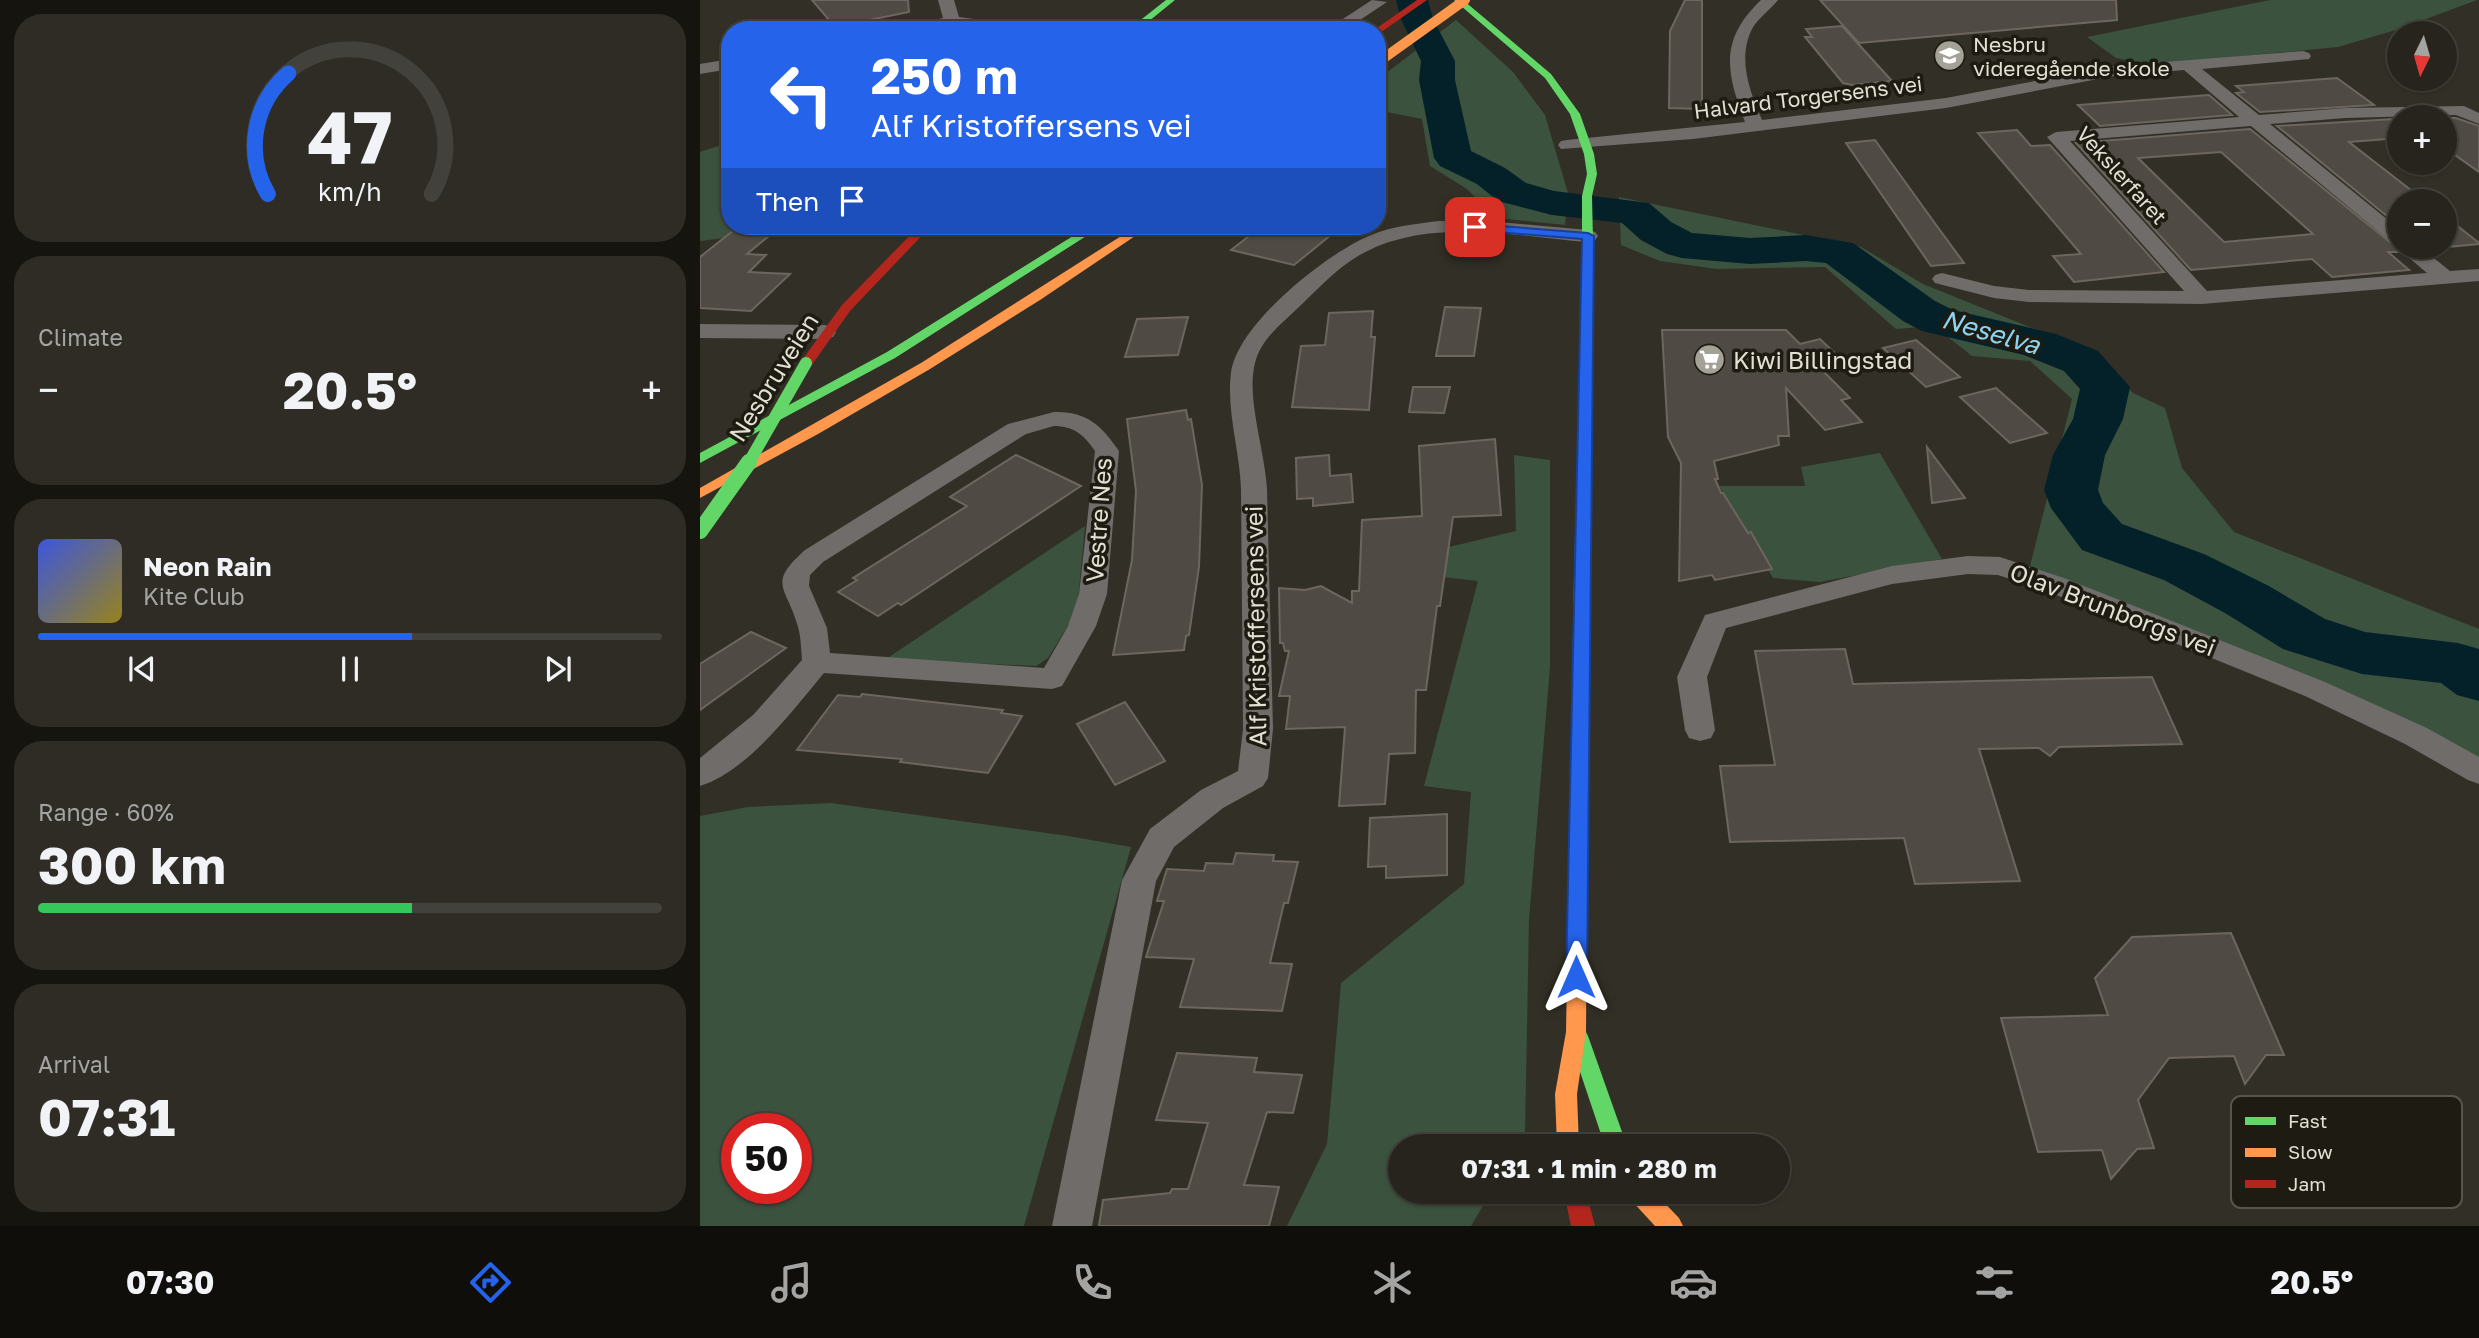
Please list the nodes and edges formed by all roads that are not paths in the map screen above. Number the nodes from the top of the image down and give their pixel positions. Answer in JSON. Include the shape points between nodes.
{"nodes":[{"id":1,"x":946,"y":0,"type":"edge"},
{"id":2,"x":1171,"y":0,"type":"edge"},
{"id":3,"x":1423,"y":0,"type":"edge"},
{"id":4,"x":1458,"y":0,"type":"edge"},
{"id":5,"x":1465,"y":0,"type":"edge"},
{"id":6,"x":1770,"y":0,"type":"edge"},
{"id":7,"x":1379,"y":2,"type":"edge"},
{"id":8,"x":952,"y":21,"type":"edge"},
{"id":9,"x":1144,"y":21,"type":"edge"},
{"id":10,"x":1348,"y":21,"type":"edge"},
{"id":11,"x":1386,"y":26,"type":"edge"},
{"id":12,"x":1504,"y":41,"type":"junction"},
{"id":13,"x":2304,"y":56,"type":"dead end"},
{"id":14,"x":1386,"y":57,"type":"edge"},
{"id":15,"x":2187,"y":65,"type":"junction"},
{"id":16,"x":721,"y":66,"type":"edge"},
{"id":17,"x":700,"y":69,"type":"edge"},
{"id":18,"x":2479,"y":119,"type":"edge"},
{"id":19,"x":2256,"y":120,"type":"junction"},
{"id":20,"x":1755,"y":124,"type":"junction"},
{"id":21,"x":1563,"y":133,"type":"junction"},
{"id":22,"x":1587,"y":144,"type":"junction"},
{"id":23,"x":1587,"y":196,"type":"junction"},
{"id":24,"x":1588,"y":226,"type":"junction"},
{"id":25,"x":2387,"y":229,"type":"edge"},
{"id":26,"x":917,"y":235,"type":"edge"},
{"id":27,"x":1082,"y":235,"type":"edge"},
{"id":28,"x":1131,"y":235,"type":"edge"},
{"id":29,"x":2423,"y":259,"type":"edge"},
{"id":30,"x":2479,"y":275,"type":"edge"},
{"id":31,"x":2446,"y":278,"type":"junction"},
{"id":32,"x":1942,"y":279,"type":"dead end"},
{"id":33,"x":2202,"y":298,"type":"junction"},
{"id":34,"x":700,"y":331,"type":"edge"},
{"id":35,"x":825,"y":332,"type":"junction"},
{"id":36,"x":700,"y":459,"type":"edge"},
{"id":37,"x":700,"y":494,"type":"edge"},
{"id":38,"x":700,"y":531,"type":"edge"},
{"id":39,"x":817,"y":662,"type":"junction"},
{"id":40,"x":1700,"y":730,"type":"dead end"},
{"id":41,"x":2479,"y":772,"type":"edge"},
{"id":42,"x":700,"y":774,"type":"edge"},
{"id":43,"x":1576,"y":1032,"type":"junction"},
{"id":44,"x":1568,"y":1134,"type":"edge"},
{"id":45,"x":1612,"y":1134,"type":"edge"},
{"id":46,"x":1578,"y":1204,"type":"edge"},
{"id":47,"x":1650,"y":1204,"type":"edge"},
{"id":48,"x":1072,"y":1226,"type":"edge"},
{"id":49,"x":1583,"y":1226,"type":"edge"},
{"id":50,"x":1671,"y":1226,"type":"edge"}],
"edges":[{"from":1,"to":8,"type":"street"},
{"from":2,"to":9,"type":"main road"},
{"from":3,"to":11,"type":"main road"},
{"from":4,"to":12,"type":"main road"},
{"from":5,"to":14,"type":"main road","bridge":true},
{"from":6,"to":20,"type":"street","via":[[1749,21],[1736,61],[1737,79]]},
{"from":7,"to":10,"type":"street"},
{"from":12,"to":21,"type":"main road","via":[[1504,47],[1539,85]]},
{"from":12,"to":22,"type":"main road","via":[[1515,45],[1566,94]]},
{"from":13,"to":15,"type":"street","name":"Halvard Torgersens vei"},
{"from":15,"to":19,"type":"street"},
{"from":15,"to":20,"type":"street","name":"Halvard Torgersens vei","via":[[2104,72],[1945,103]]},
{"from":16,"to":17,"type":"street"},
{"from":18,"to":19,"type":"street","via":[[2458,110],[2438,109]]},
{"from":19,"to":25,"type":"street"},
{"from":19,"to":33,"type":"street","name":"Vekslerfaret","via":[[2056,137]]},
{"from":20,"to":22,"type":"street","name":"Halvard Torgersens vei"},
{"from":21,"to":22,"type":"street","name":"Halvard Torgersens vei"},
{"from":21,"to":23,"type":"main road"},
{"from":22,"to":23,"type":"main road","via":[[1592,183]]},
{"from":23,"to":24,"type":"main road"},
{"from":24,"to":43,"type":"main road"},
{"from":24,"to":48,"type":"street","name":"Alf Kristoffersens vei","via":[[1436,228],[1356,249],[1333,264],[1251,348],[1244,363],[1243,405],[1253,466],[1259,750],[1252,778],[1212,799],[1161,838],[1139,880]]},
{"from":26,"to":35,"type":"main road","name":"Nesbruveien"},
{"from":27,"to":36,"type":"main road","via":[[891,355]]},
{"from":28,"to":37,"type":"main road","via":[[924,369]]},
{"from":29,"to":31,"type":"street"},
{"from":30,"to":31,"type":"street"},
{"from":31,"to":33,"type":"street"},
{"from":32,"to":33,"type":"street","via":[[2029,296]]},
{"from":34,"to":35,"type":"street"},
{"from":35,"to":38,"type":"main road","name":"Nesbruveien","bridge":true,"via":[[760,443]]},
{"from":39,"to":39,"type":"street","name":"Vestre Nes","via":[[1052,679],[1082,626],[1093,594],[1107,452],[1089,428],[1068,420],[1041,419],[1017,429],[814,556],[797,572],[795,586],[813,628]]},
{"from":39,"to":42,"type":"street","via":[[767,722]]},
{"from":40,"to":41,"type":"street","name":"Olav Brunborgs vei","via":[[1692,677],[1715,622],[1892,575],[1968,565],[2000,566],[2315,689],[2416,736]]},
{"from":43,"to":44,"type":"main road","via":[[1566,1094]]},
{"from":43,"to":45,"type":"main road"},
{"from":46,"to":49,"type":"main road"},
{"from":47,"to":50,"type":"main road"}]}
